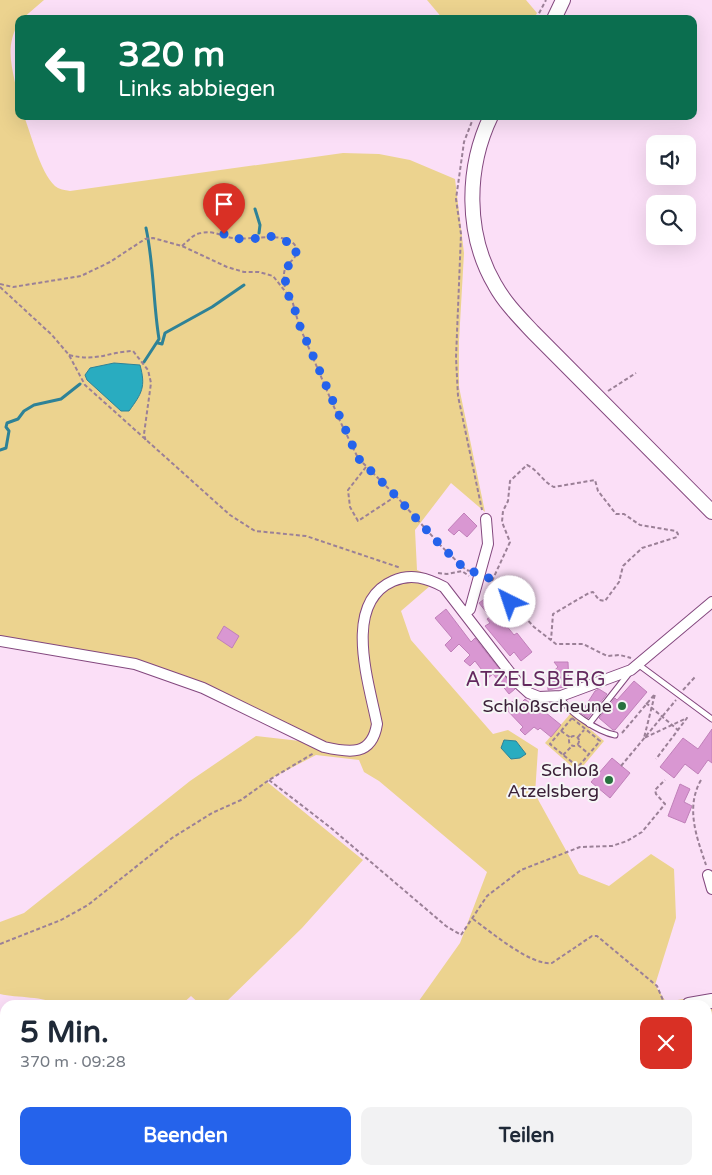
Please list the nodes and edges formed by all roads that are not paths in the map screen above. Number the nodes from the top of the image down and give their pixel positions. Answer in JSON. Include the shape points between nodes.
{"nodes":[{"id":1,"x":563,"y":0,"type":"edge"},
{"id":2,"x":556,"y":15,"type":"edge"},
{"id":3,"x":489,"y":120,"type":"edge"},
{"id":4,"x":712,"y":512,"type":"edge"},
{"id":5,"x":486,"y":519,"type":"road end"},
{"id":6,"x":712,"y":602,"type":"edge"},
{"id":7,"x":465,"y":613,"type":"junction"},
{"id":8,"x":0,"y":640,"type":"edge"},
{"id":9,"x":635,"y":667,"type":"junction"},
{"id":10,"x":561,"y":696,"type":"junction"},
{"id":11,"x":712,"y":719,"type":"edge"},
{"id":12,"x":587,"y":726,"type":"junction"},
{"id":13,"x":615,"y":734,"type":"dead end"},
{"id":14,"x":708,"y":875,"type":"road end"},
{"id":15,"x":712,"y":889,"type":"edge"}],
"edges":[{"from":1,"to":2,"type":"street"},
{"from":3,"to":4,"type":"street","via":[[475,162],[472,190],[473,217],[483,258],[494,284],[507,304]]},
{"from":5,"to":7,"type":"street","via":[[488,544],[470,609]]},
{"from":6,"to":9,"type":"street"},
{"from":7,"to":8,"type":"street","via":[[444,587],[428,578],[398,578],[373,596],[364,616],[362,642],[377,724],[375,736],[360,750],[344,752],[324,747],[203,688],[135,664]]},
{"from":7,"to":10,"type":"street","via":[[529,693],[539,697]]},
{"from":9,"to":10,"type":"street"},
{"from":9,"to":11,"type":"lane"},
{"from":9,"to":12,"type":"lane"},
{"from":10,"to":12,"type":"lane","via":[[563,703]]},
{"from":12,"to":13,"type":"lane"},
{"from":14,"to":15,"type":"street"}]}
